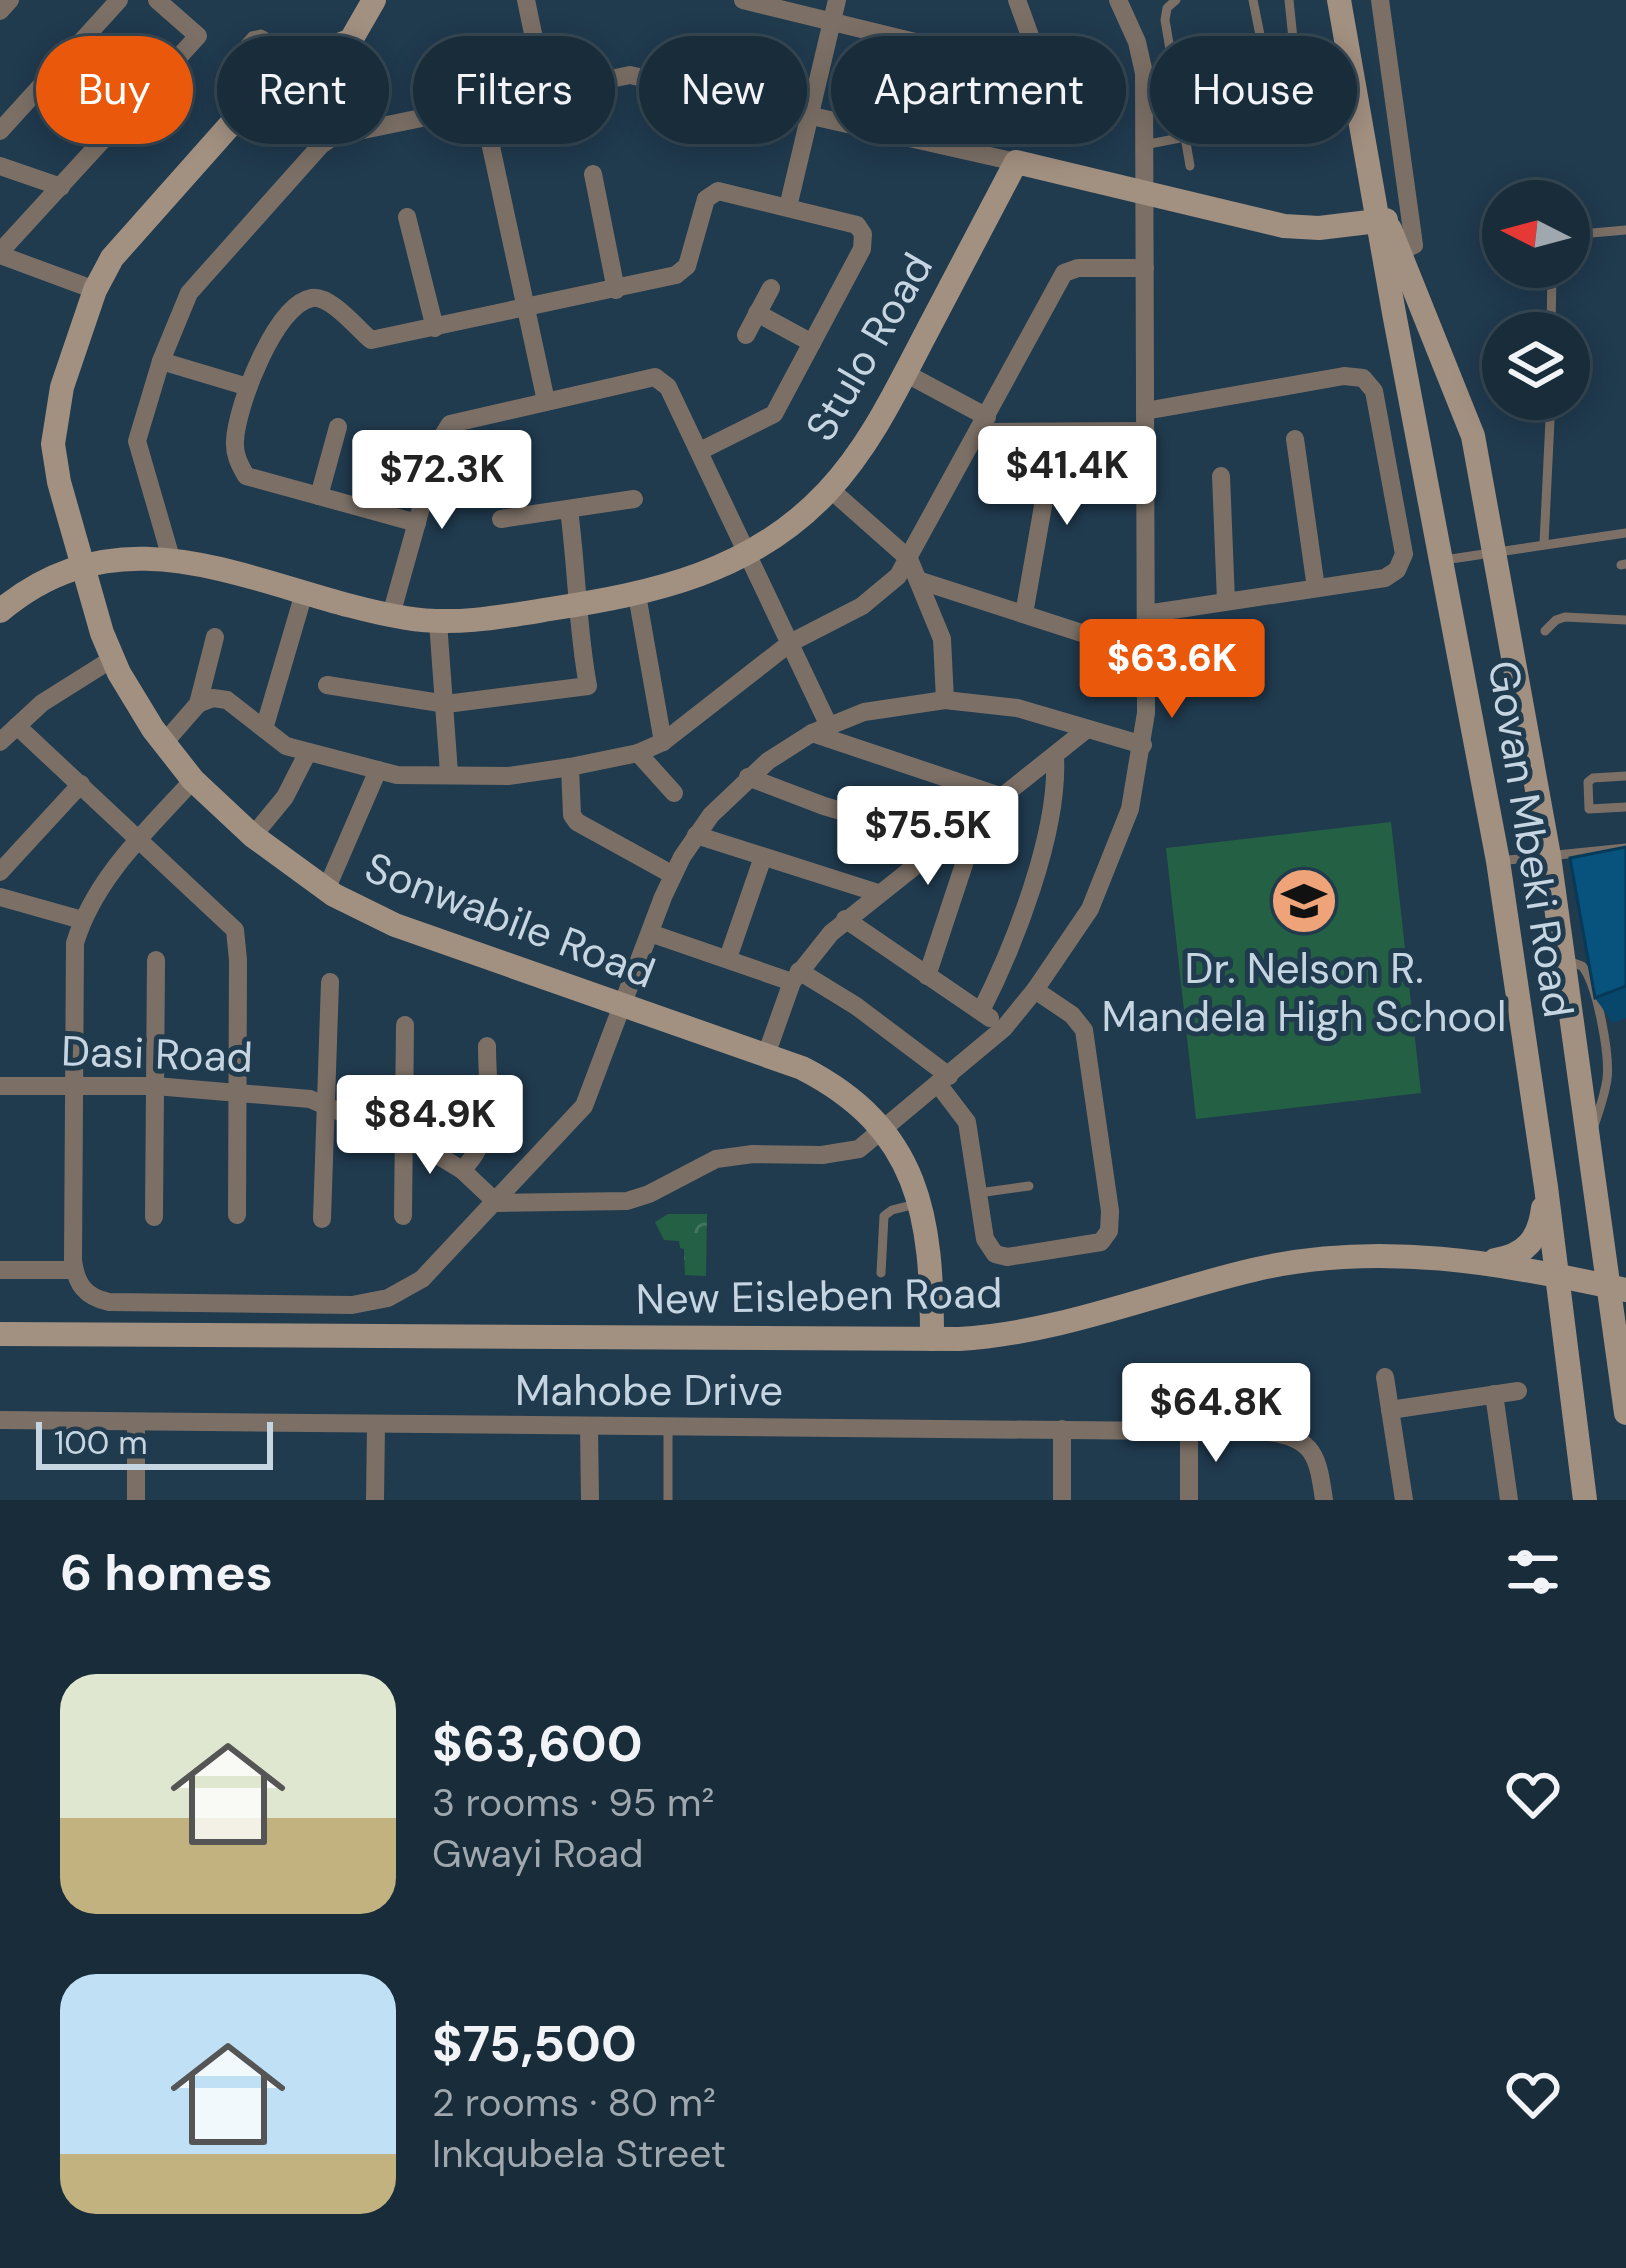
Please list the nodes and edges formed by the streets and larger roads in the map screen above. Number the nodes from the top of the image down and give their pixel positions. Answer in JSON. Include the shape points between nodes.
{"nodes":[{"id":1,"x":10,"y":0,"type":"edge"},
{"id":2,"x":119,"y":0,"type":"edge"},
{"id":3,"x":157,"y":0,"type":"edge"},
{"id":4,"x":374,"y":0,"type":"edge"},
{"id":5,"x":526,"y":0,"type":"edge"},
{"id":6,"x":743,"y":0,"type":"edge"},
{"id":7,"x":837,"y":0,"type":"edge"},
{"id":8,"x":1017,"y":0,"type":"edge"},
{"id":9,"x":1118,"y":0,"type":"edge"},
{"id":10,"x":1340,"y":0,"type":"edge"},
{"id":11,"x":1380,"y":0,"type":"edge"},
{"id":12,"x":0,"y":11,"type":"edge"},
{"id":13,"x":832,"y":22,"type":"junction"},
{"id":14,"x":352,"y":36,"type":"edge"},
{"id":15,"x":534,"y":36,"type":"edge"},
{"id":16,"x":615,"y":78,"type":"edge"},
{"id":17,"x":810,"y":114,"type":"junction"},
{"id":18,"x":0,"y":131,"type":"edge"},
{"id":19,"x":217,"y":139,"type":"edge"},
{"id":20,"x":322,"y":144,"type":"edge"},
{"id":21,"x":490,"y":144,"type":"edge"},
{"id":22,"x":1016,"y":162,"type":"junction"},
{"id":23,"x":0,"y":166,"type":"edge"},
{"id":24,"x":593,"y":174,"type":"dead end"},
{"id":25,"x":61,"y":187,"type":"junction"},
{"id":26,"x":1145,"y":194,"type":"junction"},
{"id":27,"x":788,"y":206,"type":"junction"},
{"id":28,"x":407,"y":217,"type":"dead end"},
{"id":29,"x":1382,"y":221,"type":"junction"},
{"id":30,"x":1400,"y":253,"type":"junction"},
{"id":31,"x":0,"y":254,"type":"edge"},
{"id":32,"x":1144,"y":268,"type":"junction"},
{"id":33,"x":771,"y":288,"type":"dead end"},
{"id":34,"x":95,"y":290,"type":"junction"},
{"id":35,"x":616,"y":290,"type":"junction"},
{"id":36,"x":526,"y":309,"type":"junction"},
{"id":37,"x":757,"y":314,"type":"junction"},
{"id":38,"x":435,"y":328,"type":"junction"},
{"id":39,"x":746,"y":335,"type":"dead end"},
{"id":40,"x":812,"y":343,"type":"junction"},
{"id":41,"x":161,"y":361,"type":"junction"},
{"id":42,"x":904,"y":374,"type":"junction"},
{"id":43,"x":248,"y":387,"type":"junction"},
{"id":44,"x":545,"y":400,"type":"junction"},
{"id":45,"x":1145,"y":421,"type":"junction"},
{"id":46,"x":983,"y":425,"type":"junction"},
{"id":47,"x":338,"y":427,"type":"dead end"},
{"id":48,"x":1056,"y":432,"type":"junction"},
{"id":49,"x":1294,"y":439,"type":"dead end"},
{"id":50,"x":700,"y":451,"type":"junction"},
{"id":51,"x":1221,"y":476,"type":"dead end"},
{"id":52,"x":830,"y":489,"type":"junction"},
{"id":53,"x":319,"y":496,"type":"junction"},
{"id":54,"x":634,"y":499,"type":"dead end"},
{"id":55,"x":568,"y":510,"type":"junction"},
{"id":56,"x":501,"y":519,"type":"dead end"},
{"id":57,"x":417,"y":523,"type":"junction"},
{"id":58,"x":748,"y":554,"type":"junction"},
{"id":59,"x":171,"y":558,"type":"junction"},
{"id":60,"x":909,"y":560,"type":"junction"},
{"id":61,"x":84,"y":567,"type":"junction"},
{"id":62,"x":921,"y":581,"type":"junction"},
{"id":63,"x":1316,"y":588,"type":"junction"},
{"id":64,"x":304,"y":593,"type":"junction"},
{"id":65,"x":637,"y":595,"type":"junction"},
{"id":66,"x":1226,"y":601,"type":"junction"},
{"id":67,"x":578,"y":605,"type":"junction"},
{"id":68,"x":0,"y":611,"type":"edge"},
{"id":69,"x":1024,"y":614,"type":"junction"},
{"id":70,"x":1146,"y":614,"type":"junction"},
{"id":71,"x":391,"y":616,"type":"junction"},
{"id":72,"x":438,"y":622,"type":"junction"},
{"id":73,"x":214,"y":637,"type":"dead end"},
{"id":74,"x":790,"y":643,"type":"junction"},
{"id":75,"x":1147,"y":648,"type":"junction"},
{"id":76,"x":112,"y":658,"type":"junction"},
{"id":77,"x":327,"y":685,"type":"dead end"},
{"id":78,"x":945,"y":700,"type":"junction"},
{"id":79,"x":198,"y":704,"type":"junction"},
{"id":80,"x":446,"y":704,"type":"junction"},
{"id":81,"x":16,"y":726,"type":"junction"},
{"id":82,"x":1087,"y":729,"type":"junction"},
{"id":83,"x":264,"y":730,"type":"junction"},
{"id":84,"x":821,"y":730,"type":"junction"},
{"id":85,"x":0,"y":742,"type":"edge"},
{"id":86,"x":663,"y":742,"type":"junction"},
{"id":87,"x":164,"y":743,"type":"junction"},
{"id":88,"x":1143,"y":746,"type":"junction"},
{"id":89,"x":308,"y":752,"type":"junction"},
{"id":90,"x":638,"y":753,"type":"junction"},
{"id":91,"x":1055,"y":757,"type":"junction"},
{"id":92,"x":570,"y":767,"type":"junction"},
{"id":93,"x":378,"y":770,"type":"junction"},
{"id":94,"x":449,"y":773,"type":"junction"},
{"id":95,"x":748,"y":777,"type":"junction"},
{"id":96,"x":193,"y":780,"type":"junction"},
{"id":97,"x":81,"y":784,"type":"junction"},
{"id":98,"x":674,"y":793,"type":"dead end"},
{"id":99,"x":1003,"y":797,"type":"junction"},
{"id":100,"x":982,"y":813,"type":"junction"},
{"id":101,"x":696,"y":835,"type":"junction"},
{"id":102,"x":253,"y":836,"type":"junction"},
{"id":103,"x":140,"y":838,"type":"junction"},
{"id":104,"x":943,"y":842,"type":"junction"},
{"id":105,"x":763,"y":857,"type":"junction"},
{"id":106,"x":0,"y":872,"type":"edge"},
{"id":107,"x":674,"y":875,"type":"junction"},
{"id":108,"x":326,"y":890,"type":"junction"},
{"id":109,"x":878,"y":893,"type":"junction"},
{"id":110,"x":0,"y":897,"type":"edge"},
{"id":111,"x":82,"y":920,"type":"junction"},
{"id":112,"x":845,"y":920,"type":"junction"},
{"id":113,"x":650,"y":932,"type":"junction"},
{"id":114,"x":728,"y":958,"type":"junction"},
{"id":115,"x":156,"y":959,"type":"dead end"},
{"id":116,"x":795,"y":976,"type":"junction"},
{"id":117,"x":927,"y":976,"type":"junction"},
{"id":118,"x":330,"y":982,"type":"dead end"},
{"id":119,"x":1035,"y":990,"type":"junction"},
{"id":120,"x":624,"y":1006,"type":"junction"},
{"id":121,"x":981,"y":1011,"type":"junction"},
{"id":122,"x":405,"y":1025,"type":"dead end"},
{"id":123,"x":1004,"y":1028,"type":"junction"},
{"id":124,"x":487,"y":1046,"type":"dead end"},
{"id":125,"x":766,"y":1054,"type":"junction"},
{"id":126,"x":944,"y":1080,"type":"junction"},
{"id":127,"x":0,"y":1086,"type":"edge"},
{"id":128,"x":73,"y":1086,"type":"junction"},
{"id":129,"x":155,"y":1086,"type":"junction"},
{"id":130,"x":238,"y":1090,"type":"junction"},
{"id":131,"x":326,"y":1103,"type":"junction"},
{"id":132,"x":882,"y":1131,"type":"junction"},
{"id":133,"x":404,"y":1137,"type":"junction"},
{"id":134,"x":462,"y":1170,"type":"junction"},
{"id":135,"x":1546,"y":1187,"type":"junction"},
{"id":136,"x":497,"y":1203,"type":"junction"},
{"id":137,"x":237,"y":1216,"type":"dead end"},
{"id":138,"x":403,"y":1216,"type":"dead end"},
{"id":139,"x":154,"y":1217,"type":"dead end"},
{"id":140,"x":322,"y":1220,"type":"dead end"},
{"id":141,"x":1480,"y":1262,"type":"junction"},
{"id":142,"x":0,"y":1270,"type":"edge"},
{"id":143,"x":74,"y":1270,"type":"junction"},
{"id":144,"x":1557,"y":1275,"type":"junction"},
{"id":145,"x":1617,"y":1288,"type":"edge"},
{"id":146,"x":0,"y":1334,"type":"edge"},
{"id":147,"x":932,"y":1339,"type":"junction"},
{"id":148,"x":1622,"y":1350,"type":"edge"},
{"id":149,"x":1385,"y":1377,"type":"dead end"},
{"id":150,"x":1518,"y":1391,"type":"dead end"},
{"id":151,"x":1494,"y":1394,"type":"junction"},
{"id":152,"x":1390,"y":1410,"type":"junction"},
{"id":153,"x":1626,"y":1413,"type":"edge"},
{"id":154,"x":0,"y":1420,"type":"edge"},
{"id":155,"x":136,"y":1423,"type":"junction"},
{"id":156,"x":376,"y":1424,"type":"junction"},
{"id":157,"x":589,"y":1426,"type":"junction"},
{"id":158,"x":1062,"y":1429,"type":"junction"},
{"id":159,"x":1189,"y":1431,"type":"junction"},
{"id":160,"x":136,"y":1500,"type":"edge"},
{"id":161,"x":374,"y":1500,"type":"edge"},
{"id":162,"x":590,"y":1500,"type":"edge"},
{"id":163,"x":1062,"y":1500,"type":"edge"},
{"id":164,"x":1190,"y":1500,"type":"edge"},
{"id":165,"x":1324,"y":1500,"type":"edge"},
{"id":166,"x":1404,"y":1500,"type":"edge"},
{"id":167,"x":1509,"y":1500,"type":"edge"},
{"id":168,"x":1586,"y":1500,"type":"edge"}],
"edges":[{"from":1,"to":12,"type":"street"},
{"from":2,"to":18,"type":"street"},
{"from":3,"to":25,"type":"street","via":[[198,36]]},
{"from":4,"to":14,"type":"main road","name":"Sonwabile Road"},
{"from":5,"to":15,"type":"street"},
{"from":6,"to":13,"type":"street"},
{"from":7,"to":13,"type":"street"},
{"from":8,"to":13,"type":"street","via":[[1033,44],[1013,63]]},
{"from":9,"to":26,"type":"street","via":[[1142,57]]},
{"from":10,"to":29,"type":"main road","name":"Govan Mbeki Road"},
{"from":11,"to":30,"type":"street","via":[[1414,245]]},
{"from":13,"to":17,"type":"street"},
{"from":16,"to":17,"type":"street"},
{"from":17,"to":22,"type":"street"},
{"from":17,"to":27,"type":"street"},
{"from":19,"to":34,"type":"main road","name":"Sonwabile Road","via":[[122,244]]},
{"from":20,"to":41,"type":"street","via":[[189,293]]},
{"from":21,"to":36,"type":"street"},
{"from":22,"to":26,"type":"main road"},
{"from":22,"to":42,"type":"main road","name":"Stulo Road"},
{"from":23,"to":25,"type":"street"},
{"from":24,"to":35,"type":"street"},
{"from":25,"to":31,"type":"street"},
{"from":26,"to":29,"type":"main road","via":[[1284,226]]},
{"from":26,"to":32,"type":"street"},
{"from":27,"to":35,"type":"street","via":[[713,192],[683,271]]},
{"from":27,"to":40,"type":"street","via":[[852,222],[863,234]]},
{"from":28,"to":38,"type":"street"},
{"from":29,"to":30,"type":"main road","name":"Govan Mbeki Road"},
{"from":29,"to":135,"type":"main road","name":"Govan Mbeki Road","via":[[1498,861]]},
{"from":30,"to":145,"type":"main road","name":"Govan Mbeki Road","via":[[1468,417]]},
{"from":31,"to":34,"type":"street"},
{"from":32,"to":45,"type":"street"},
{"from":32,"to":46,"type":"street","via":[[1064,274]]},
{"from":33,"to":37,"type":"street"},
{"from":34,"to":61,"type":"main road","name":"Sonwabile Road","via":[[62,387],[53,444]]},
{"from":35,"to":36,"type":"street"},
{"from":36,"to":38,"type":"street"},
{"from":36,"to":44,"type":"street"},
{"from":37,"to":39,"type":"street"},
{"from":37,"to":40,"type":"street"},
{"from":38,"to":43,"type":"street","via":[[371,340],[314,298],[265,344]]},
{"from":40,"to":50,"type":"street","via":[[774,414]]},
{"from":41,"to":43,"type":"street"},
{"from":41,"to":59,"type":"street","via":[[137,441]]},
{"from":42,"to":46,"type":"street"},
{"from":42,"to":52,"type":"main road","name":"Stulo Road"},
{"from":43,"to":53,"type":"street","via":[[235,440],[246,476]]},
{"from":44,"to":50,"type":"street","via":[[655,377]]},
{"from":44,"to":57,"type":"street","via":[[450,424]]},
{"from":45,"to":48,"type":"street"},
{"from":45,"to":63,"type":"street","via":[[1344,376],[1369,383],[1403,559],[1384,578]]},
{"from":45,"to":70,"type":"street"},
{"from":46,"to":48,"type":"street"},
{"from":46,"to":60,"type":"street"},
{"from":47,"to":53,"type":"street"},
{"from":48,"to":69,"type":"street"},
{"from":49,"to":63,"type":"street"},
{"from":50,"to":58,"type":"street"},
{"from":51,"to":66,"type":"street"},
{"from":52,"to":58,"type":"main road","name":"Stulo Road"},
{"from":52,"to":60,"type":"street"},
{"from":53,"to":57,"type":"street"},
{"from":54,"to":55,"type":"street"},
{"from":55,"to":56,"type":"street"},
{"from":55,"to":67,"type":"street"},
{"from":57,"to":71,"type":"street"},
{"from":58,"to":65,"type":"main road","name":"Stulo Road"},
{"from":58,"to":74,"type":"street"},
{"from":59,"to":61,"type":"main road","name":"Stulo Road"},
{"from":59,"to":64,"type":"main road","name":"Stulo Road"},
{"from":60,"to":62,"type":"street"},
{"from":60,"to":74,"type":"street","via":[[879,595]]},
{"from":61,"to":68,"type":"main road","name":"Stulo Road"},
{"from":61,"to":76,"type":"main road","name":"Sonwabile Road"},
{"from":62,"to":69,"type":"street"},
{"from":62,"to":78,"type":"street","via":[[942,639]]},
{"from":63,"to":66,"type":"street"},
{"from":64,"to":71,"type":"main road","name":"Stulo Road"},
{"from":64,"to":83,"type":"street"},
{"from":65,"to":67,"type":"main road","name":"Stulo Road"},
{"from":65,"to":86,"type":"street"},
{"from":66,"to":70,"type":"street"},
{"from":67,"to":72,"type":"main road","name":"Stulo Road"},
{"from":67,"to":80,"type":"street","via":[[588,686]]},
{"from":69,"to":75,"type":"street"},
{"from":70,"to":75,"type":"street"},
{"from":71,"to":72,"type":"main road","name":"Stulo Road"},
{"from":72,"to":80,"type":"street"},
{"from":73,"to":79,"type":"street"},
{"from":74,"to":84,"type":"street"},
{"from":74,"to":86,"type":"street"},
{"from":75,"to":88,"type":"street"},
{"from":76,"to":81,"type":"street"},
{"from":76,"to":87,"type":"main road","name":"Sonwabile Road"},
{"from":77,"to":80,"type":"street"},
{"from":78,"to":82,"type":"street","via":[[1017,707]]},
{"from":78,"to":84,"type":"street","via":[[889,706]]},
{"from":79,"to":83,"type":"street","via":[[227,700]]},
{"from":79,"to":87,"type":"street"},
{"from":80,"to":94,"type":"street"},
{"from":81,"to":85,"type":"street"},
{"from":81,"to":97,"type":"street"},
{"from":82,"to":88,"type":"street"},
{"from":82,"to":91,"type":"street"},
{"from":83,"to":89,"type":"street"},
{"from":84,"to":95,"type":"street"},
{"from":84,"to":99,"type":"street"},
{"from":86,"to":90,"type":"street"},
{"from":87,"to":96,"type":"main road","name":"Sonwabile Road"},
{"from":88,"to":119,"type":"street","via":[[1102,885]]},
{"from":89,"to":93,"type":"street"},
{"from":89,"to":102,"type":"street"},
{"from":90,"to":92,"type":"street"},
{"from":90,"to":98,"type":"street"},
{"from":91,"to":99,"type":"street"},
{"from":91,"to":121,"type":"street","via":[[1049,827]]},
{"from":92,"to":94,"type":"street"},
{"from":92,"to":107,"type":"street","via":[[577,822]]},
{"from":93,"to":94,"type":"street"},
{"from":93,"to":108,"type":"street"},
{"from":95,"to":101,"type":"street"},
{"from":95,"to":104,"type":"street"},
{"from":96,"to":102,"type":"main road","name":"Sonwabile Road"},
{"from":96,"to":103,"type":"street"},
{"from":97,"to":103,"type":"street"},
{"from":97,"to":106,"type":"street"},
{"from":99,"to":100,"type":"street"},
{"from":100,"to":104,"type":"street"},
{"from":100,"to":117,"type":"street"},
{"from":101,"to":105,"type":"street"},
{"from":101,"to":107,"type":"street"},
{"from":102,"to":108,"type":"main road","name":"Sonwabile Road"},
{"from":103,"to":111,"type":"street"},
{"from":103,"to":130,"type":"street","via":[[235,930]]},
{"from":104,"to":109,"type":"street"},
{"from":105,"to":109,"type":"street"},
{"from":105,"to":114,"type":"street"},
{"from":107,"to":113,"type":"street"},
{"from":108,"to":120,"type":"main road","name":"Sonwabile Road","via":[[380,919]]},
{"from":109,"to":112,"type":"street"},
{"from":110,"to":111,"type":"street"},
{"from":111,"to":128,"type":"street"},
{"from":112,"to":116,"type":"street"},
{"from":112,"to":117,"type":"street"},
{"from":113,"to":114,"type":"street"},
{"from":113,"to":120,"type":"street"},
{"from":114,"to":116,"type":"street"},
{"from":115,"to":129,"type":"street"},
{"from":116,"to":125,"type":"street"},
{"from":116,"to":126,"type":"street","via":[[876,1020]]},
{"from":117,"to":121,"type":"street"},
{"from":118,"to":131,"type":"street"},
{"from":119,"to":123,"type":"street"},
{"from":119,"to":126,"type":"street","via":[[1084,1030],[1110,1211],[1108,1231],[1095,1246],[1001,1256],[987,1244],[967,1122]]},
{"from":120,"to":125,"type":"main road","name":"Sonwabile Road"},
{"from":120,"to":136,"type":"street","via":[[584,1106]]},
{"from":121,"to":123,"type":"street"},
{"from":122,"to":133,"type":"street"},
{"from":123,"to":126,"type":"street"},
{"from":124,"to":134,"type":"street","via":[[486,1138]]},
{"from":125,"to":132,"type":"main road","name":"Sonwabile Road","via":[[825,1080]]},
{"from":126,"to":132,"type":"street"},
{"from":127,"to":128,"type":"street","name":"Dasi Road"},
{"from":128,"to":129,"type":"street","name":"Dasi Road"},
{"from":128,"to":143,"type":"street"},
{"from":129,"to":130,"type":"street","name":"Dasi Road"},
{"from":129,"to":139,"type":"street"},
{"from":130,"to":131,"type":"street","name":"Dasi Road"},
{"from":130,"to":137,"type":"street"},
{"from":131,"to":133,"type":"street","name":"Dasi Road"},
{"from":131,"to":140,"type":"street"},
{"from":132,"to":136,"type":"street","via":[[844,1153],[716,1159],[627,1201]]},
{"from":132,"to":147,"type":"main road","name":"Sonwabile Road","via":[[922,1202]]},
{"from":133,"to":134,"type":"street","name":"Dasi Road"},
{"from":133,"to":138,"type":"street"},
{"from":134,"to":136,"type":"street","name":"Dasi Road"},
{"from":135,"to":141,"type":"main road","via":[[1530,1245]]},
{"from":135,"to":144,"type":"main road","name":"Govan Mbeki Road"},
{"from":136,"to":143,"type":"street","via":[[422,1279],[371,1303],[110,1302],[88,1295]]},
{"from":141,"to":144,"type":"main road","name":"New Eisleben Road"},
{"from":141,"to":147,"type":"main road","name":"New Eisleben Road","via":[[1376,1255],[1293,1262],[1013,1334]]},
{"from":142,"to":143,"type":"street"},
{"from":144,"to":145,"type":"main road","name":"New Eisleben Road"},
{"from":144,"to":168,"type":"main road","name":"Govan Mbeki Road"},
{"from":145,"to":148,"type":"main road","name":"Govan Mbeki Road"},
{"from":146,"to":147,"type":"main road","name":"New Eisleben Road"},
{"from":148,"to":153,"type":"main road","name":"Govan Mbeki Road"},
{"from":149,"to":152,"type":"street"},
{"from":150,"to":151,"type":"street"},
{"from":151,"to":152,"type":"street"},
{"from":151,"to":167,"type":"street"},
{"from":152,"to":166,"type":"street"},
{"from":154,"to":155,"type":"street","name":"Mahobe Drive"},
{"from":155,"to":156,"type":"street","name":"Mahobe Drive"},
{"from":155,"to":160,"type":"street"},
{"from":156,"to":157,"type":"street","name":"Mahobe Drive"},
{"from":156,"to":161,"type":"street"},
{"from":157,"to":158,"type":"street","name":"Mahobe Drive"},
{"from":157,"to":162,"type":"street"},
{"from":158,"to":159,"type":"street","name":"Mahobe Drive"},
{"from":158,"to":163,"type":"street"},
{"from":159,"to":164,"type":"street"},
{"from":159,"to":165,"type":"street","name":"Mahobe Drive","via":[[1296,1438],[1315,1454]]}]}
